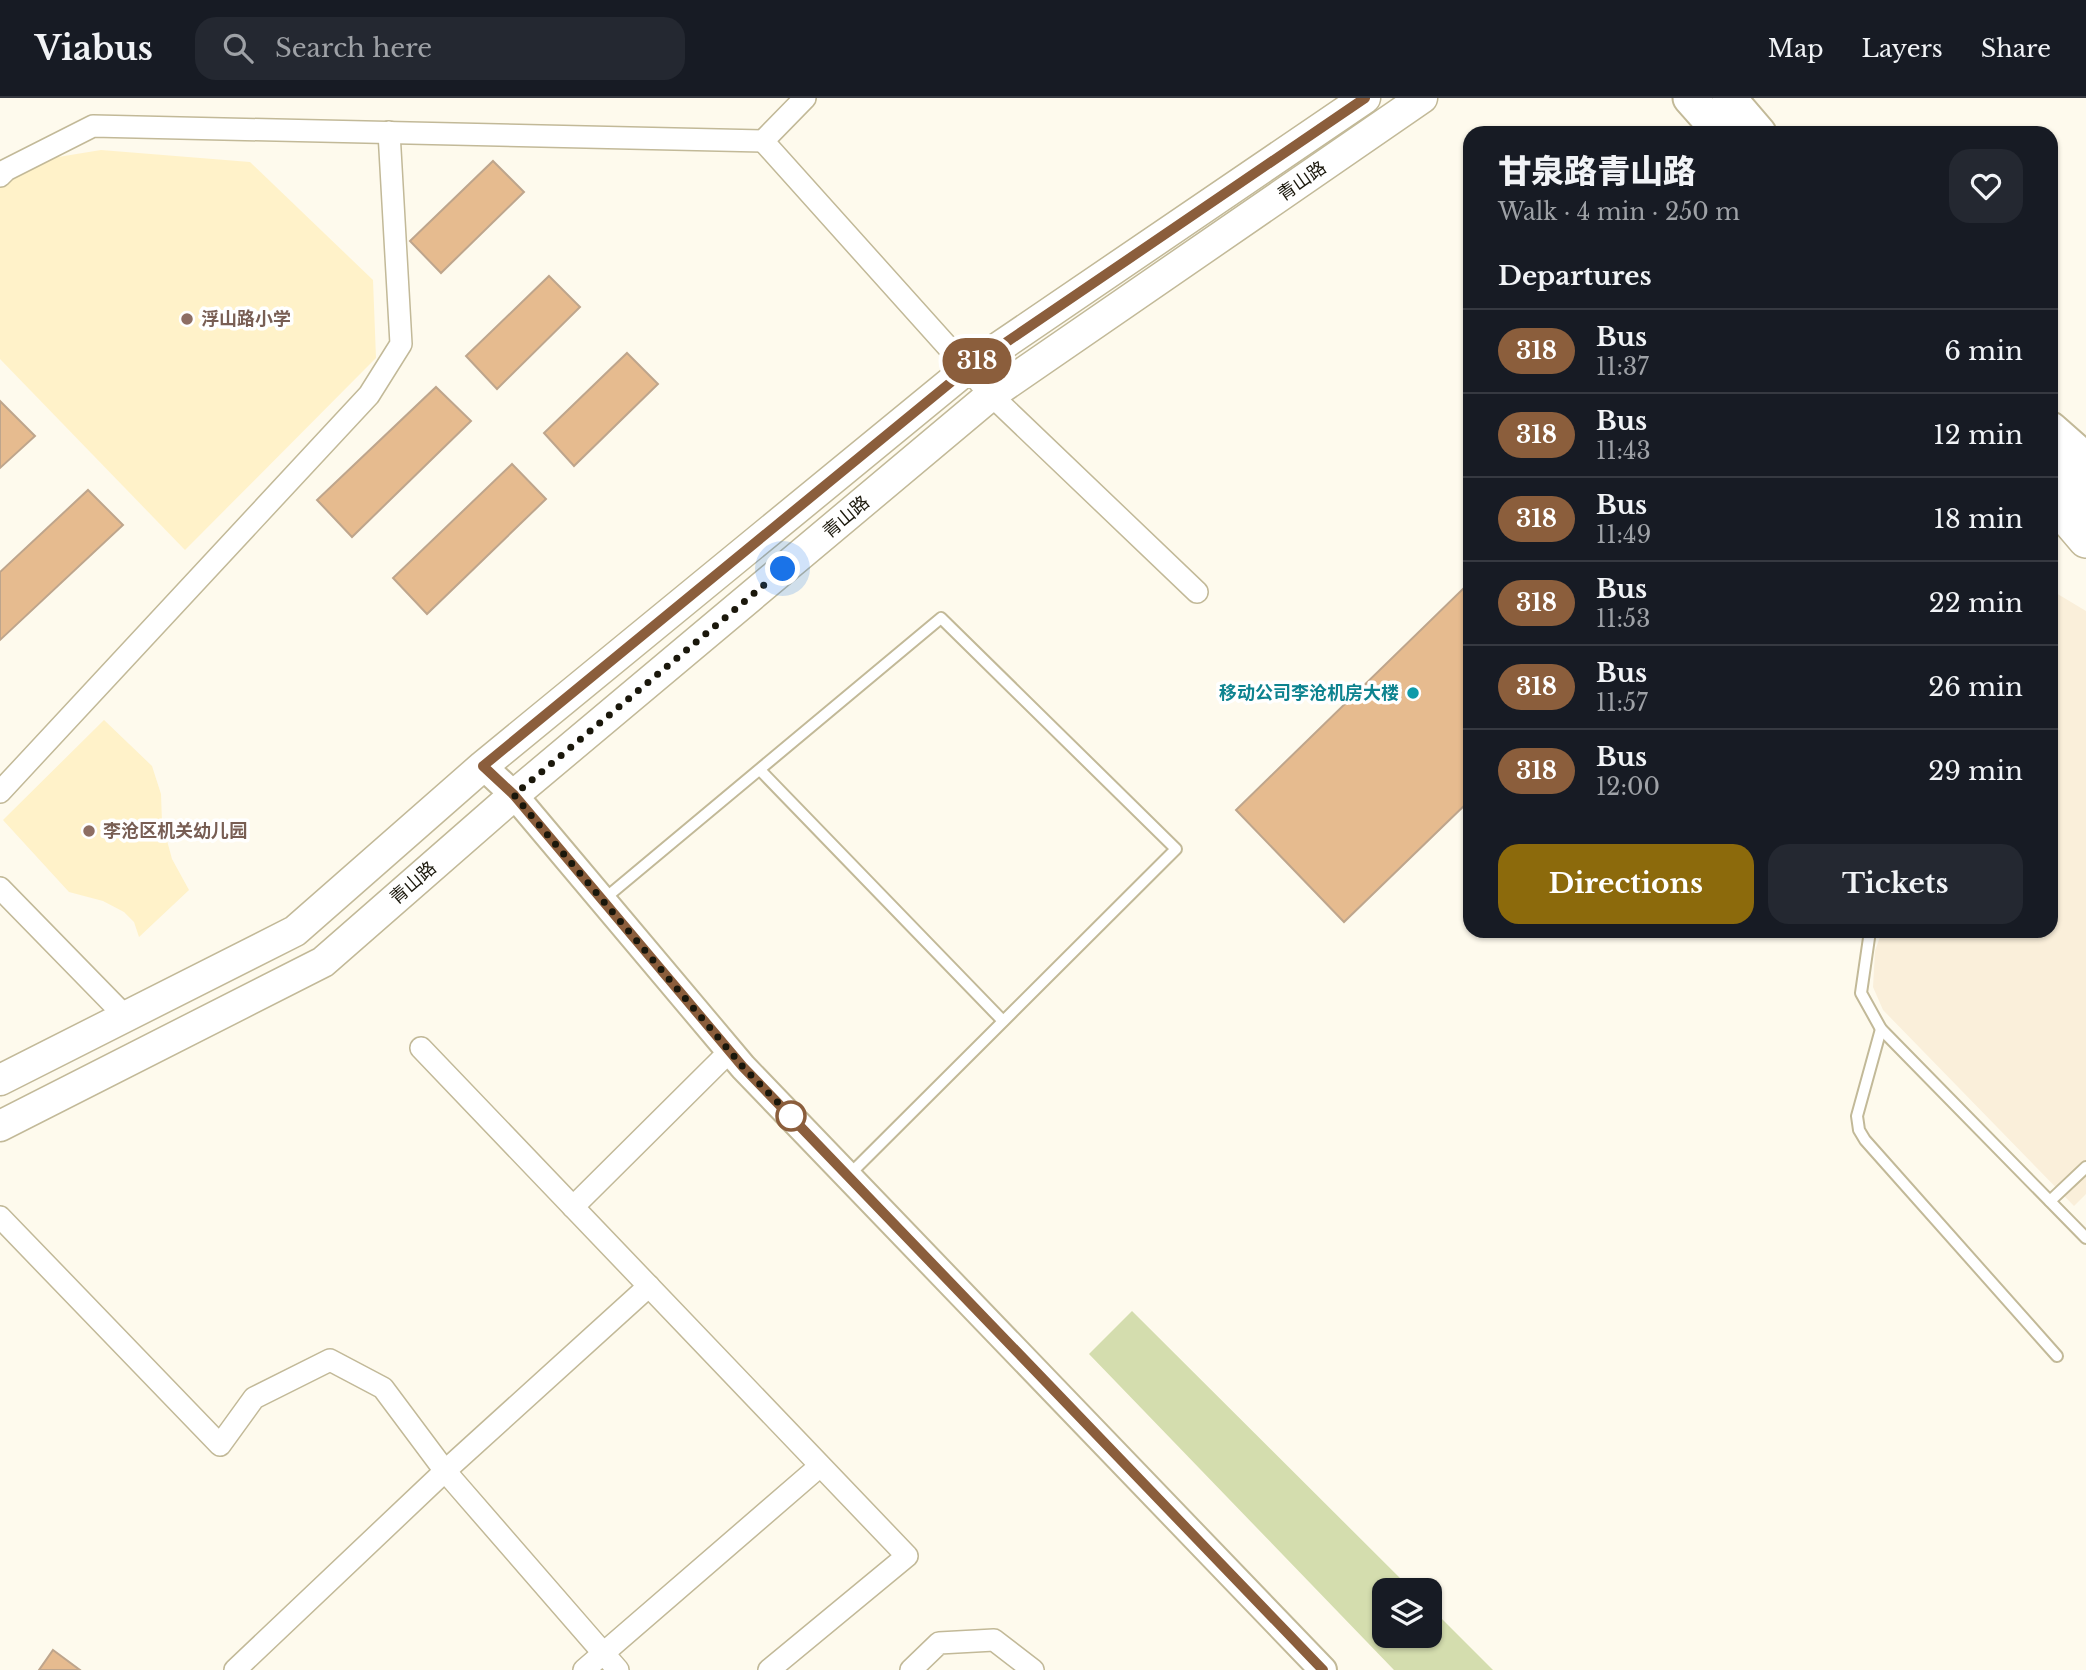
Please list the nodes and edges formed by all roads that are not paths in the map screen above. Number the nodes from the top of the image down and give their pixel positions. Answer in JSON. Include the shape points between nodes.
{"nodes":[{"id":1,"x":805,"y":98,"type":"edge"},
{"id":2,"x":1365,"y":98,"type":"edge"},
{"id":3,"x":1422,"y":98,"type":"edge"},
{"id":4,"x":1690,"y":98,"type":"edge"},
{"id":5,"x":1729,"y":98,"type":"edge"},
{"id":6,"x":1715,"y":126,"type":"edge"},
{"id":7,"x":1753,"y":126,"type":"edge"},
{"id":8,"x":388,"y":132,"type":"junction"},
{"id":9,"x":763,"y":141,"type":"junction"},
{"id":10,"x":0,"y":176,"type":"edge"},
{"id":11,"x":967,"y":369,"type":"junction"},
{"id":12,"x":991,"y":396,"type":"junction"},
{"id":13,"x":2058,"y":455,"type":"edge"},
{"id":14,"x":2068,"y":493,"type":"edge"},
{"id":15,"x":2086,"y":540,"type":"edge"},
{"id":16,"x":1197,"y":592,"type":"dead end"},
{"id":17,"x":483,"y":766,"type":"junction"},
{"id":18,"x":760,"y":770,"type":"junction"},
{"id":19,"x":0,"y":792,"type":"edge"},
{"id":20,"x":514,"y":795,"type":"junction"},
{"id":21,"x":0,"y":888,"type":"edge"},
{"id":22,"x":603,"y":900,"type":"junction"},
{"id":23,"x":1869,"y":938,"type":"edge"},
{"id":24,"x":126,"y":1017,"type":"junction"},
{"id":25,"x":1003,"y":1021,"type":"junction"},
{"id":26,"x":1881,"y":1029,"type":"junction"},
{"id":27,"x":421,"y":1048,"type":"dead end"},
{"id":28,"x":730,"y":1051,"type":"junction"},
{"id":29,"x":0,"y":1080,"type":"edge"},
{"id":30,"x":0,"y":1126,"type":"edge"},
{"id":31,"x":2086,"y":1167,"type":"edge"},
{"id":32,"x":848,"y":1176,"type":"junction"},
{"id":33,"x":2050,"y":1201,"type":"junction"},
{"id":34,"x":573,"y":1207,"type":"junction"},
{"id":35,"x":0,"y":1217,"type":"edge"},
{"id":36,"x":2086,"y":1238,"type":"edge"},
{"id":37,"x":649,"y":1286,"type":"junction"},
{"id":38,"x":2057,"y":1356,"type":"dead end"},
{"id":39,"x":820,"y":1466,"type":"junction"},
{"id":40,"x":445,"y":1471,"type":"junction"},
{"id":41,"x":604,"y":1653,"type":"junction"},
{"id":42,"x":235,"y":1670,"type":"edge"},
{"id":43,"x":584,"y":1670,"type":"edge"},
{"id":44,"x":618,"y":1670,"type":"edge"},
{"id":45,"x":769,"y":1670,"type":"edge"},
{"id":46,"x":911,"y":1670,"type":"edge"},
{"id":47,"x":1033,"y":1670,"type":"edge"},
{"id":48,"x":1323,"y":1670,"type":"edge"}],
"edges":[{"from":1,"to":9,"type":"street"},
{"from":2,"to":11,"type":"main road","name":"青山路"},
{"from":3,"to":12,"type":"main road","name":"青山路"},
{"from":4,"to":6,"type":"main road"},
{"from":5,"to":7,"type":"main road"},
{"from":8,"to":9,"type":"street"},
{"from":8,"to":10,"type":"street","via":[[93,126]]},
{"from":8,"to":19,"type":"street","via":[[401,344],[369,395]]},
{"from":9,"to":11,"type":"street"},
{"from":11,"to":12,"type":"street"},
{"from":11,"to":17,"type":"main road","name":"青山路"},
{"from":12,"to":16,"type":"street"},
{"from":12,"to":20,"type":"main road","name":"青山路"},
{"from":13,"to":14,"type":"main road"},
{"from":14,"to":15,"type":"highway"},
{"from":17,"to":20,"type":"street"},
{"from":17,"to":24,"type":"main road","name":"青山路","via":[[295,931]]},
{"from":18,"to":22,"type":"lane"},
{"from":18,"to":25,"type":"lane"},
{"from":18,"to":25,"type":"lane","via":[[941,618],[1176,849]]},
{"from":20,"to":22,"type":"street"},
{"from":20,"to":30,"type":"main road","name":"青山路","via":[[323,962]]},
{"from":21,"to":24,"type":"street"},
{"from":22,"to":28,"type":"street"},
{"from":23,"to":26,"type":"lane","via":[[1861,993]]},
{"from":24,"to":29,"type":"main road","name":"青山路"},
{"from":25,"to":32,"type":"lane"},
{"from":26,"to":33,"type":"lane"},
{"from":26,"to":38,"type":"lane","via":[[1857,1116],[1859,1130]]},
{"from":27,"to":34,"type":"street"},
{"from":28,"to":32,"type":"street"},
{"from":28,"to":34,"type":"street"},
{"from":31,"to":33,"type":"lane"},
{"from":32,"to":48,"type":"street"},
{"from":33,"to":36,"type":"lane"},
{"from":34,"to":37,"type":"street"},
{"from":35,"to":40,"type":"street","via":[[220,1445],[254,1398],[330,1360],[383,1388]]},
{"from":37,"to":39,"type":"street"},
{"from":37,"to":40,"type":"street"},
{"from":39,"to":41,"type":"street"},
{"from":39,"to":45,"type":"street","via":[[907,1556]]},
{"from":40,"to":41,"type":"street"},
{"from":40,"to":42,"type":"street"},
{"from":41,"to":43,"type":"street"},
{"from":41,"to":44,"type":"street"},
{"from":46,"to":47,"type":"street","via":[[939,1643],[994,1640]]}]}
